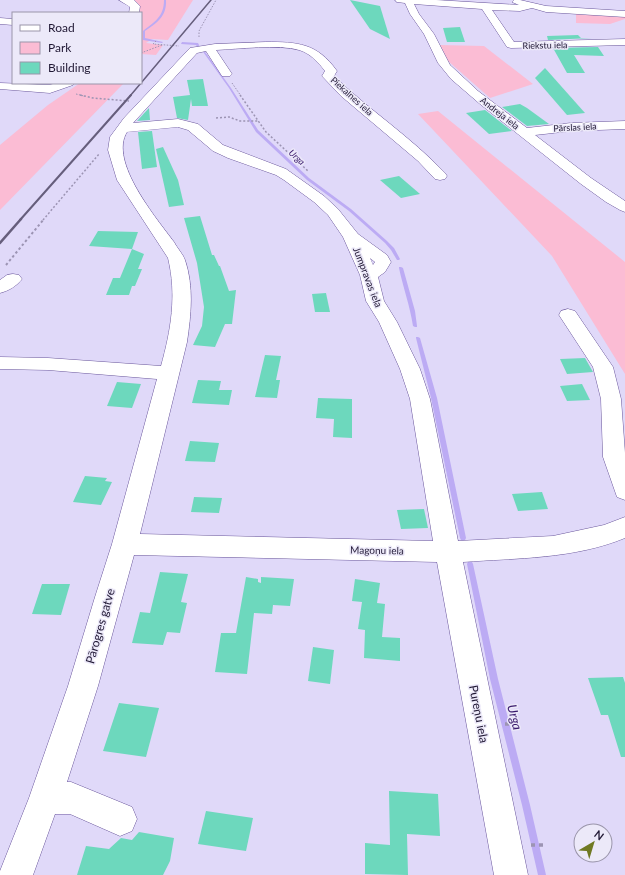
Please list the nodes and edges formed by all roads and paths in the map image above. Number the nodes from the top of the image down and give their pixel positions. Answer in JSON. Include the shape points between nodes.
{"nodes":[{"id":1,"x":124,"y":0,"type":"edge"},
{"id":2,"x":216,"y":0,"type":"edge"},
{"id":3,"x":406,"y":0,"type":"edge"},
{"id":4,"x":511,"y":0,"type":"edge"},
{"id":5,"x":485,"y":6,"type":"junction"},
{"id":6,"x":531,"y":6,"type":"junction"},
{"id":7,"x":134,"y":12,"type":"edge"},
{"id":8,"x":625,"y":14,"type":"edge"},
{"id":9,"x":0,"y":21,"type":"edge"},
{"id":10,"x":12,"y":22,"type":"edge"},
{"id":11,"x":156,"y":41,"type":"dead end"},
{"id":12,"x":625,"y":42,"type":"edge"},
{"id":13,"x":164,"y":45,"type":"junction"},
{"id":14,"x":177,"y":46,"type":"dead end"},
{"id":15,"x":209,"y":48,"type":"junction"},
{"id":16,"x":142,"y":53,"type":"edge"},
{"id":17,"x":226,"y":74,"type":"joint"},
{"id":18,"x":66,"y":84,"type":"edge"},
{"id":19,"x":0,"y":86,"type":"edge"},
{"id":20,"x":104,"y":99,"type":"dead end"},
{"id":21,"x":114,"y":99,"type":"dead end"},
{"id":22,"x":216,"y":118,"type":"dead end"},
{"id":23,"x":258,"y":121,"type":"junction"},
{"id":24,"x":625,"y":126,"type":"edge"},
{"id":25,"x":524,"y":132,"type":"junction"},
{"id":26,"x":120,"y":133,"type":"junction"},
{"id":27,"x":310,"y":173,"type":"dead end"},
{"id":28,"x":440,"y":176,"type":"dead end"},
{"id":29,"x":625,"y":207,"type":"edge"},
{"id":30,"x":6,"y":278,"type":"edge"},
{"id":31,"x":568,"y":315,"type":"dead end"},
{"id":32,"x":0,"y":363,"type":"edge"},
{"id":33,"x":169,"y":373,"type":"junction"},
{"id":34,"x":625,"y":491,"type":"edge"},
{"id":35,"x":625,"y":527,"type":"edge"},
{"id":36,"x":125,"y":544,"type":"junction"},
{"id":37,"x":448,"y":552,"type":"junction"},
{"id":38,"x":45,"y":798,"type":"junction"},
{"id":39,"x":120,"y":819,"type":"dead end"},
{"id":40,"x":16,"y":875,"type":"edge"},
{"id":41,"x":511,"y":875,"type":"edge"}],
"edges":[{"from":1,"to":7,"type":"street","via":[[135,6]]},
{"from":2,"to":15,"type":"path","via":[[198,36]]},
{"from":3,"to":5,"type":"street"},
{"from":3,"to":25,"type":"street","name":"Andreja iela","via":[[445,66],[468,88]]},
{"from":4,"to":6,"type":"street"},
{"from":5,"to":6,"type":"street"},
{"from":5,"to":12,"type":"street","name":"Riekstu iela","via":[[511,45]]},
{"from":6,"to":8,"type":"street"},
{"from":9,"to":10,"type":"street"},
{"from":11,"to":13,"type":"path","via":[[153,44]]},
{"from":13,"to":14,"type":"path"},
{"from":13,"to":16,"type":"path"},
{"from":15,"to":17,"type":"street"},
{"from":15,"to":26,"type":"street","via":[[194,50],[128,121]]},
{"from":15,"to":28,"type":"street","name":"Piekalnes iela","via":[[287,45],[310,50],[331,70],[328,76],[345,93],[423,158]]},
{"from":17,"to":23,"type":"path"},
{"from":18,"to":19,"type":"street","via":[[50,89]]},
{"from":20,"to":21,"type":"path"},
{"from":22,"to":23,"type":"path"},
{"from":23,"to":27,"type":"path","via":[[266,132]]},
{"from":24,"to":25,"type":"street","name":"Pārslas iela","via":[[571,127]]},
{"from":25,"to":29,"type":"street","name":"Andreja iela","via":[[592,188]]},
{"from":26,"to":30,"type":"path","via":[[108,143]]},
{"from":26,"to":33,"type":"street","via":[[116,150],[124,180],[176,258],[180,271],[183,288],[182,312]]},
{"from":26,"to":37,"type":"street","name":"Jumpravas iela","via":[[138,126],[178,123],[193,127],[218,148],[289,177],[319,199],[333,212],[351,236],[381,259],[383,262],[380,268],[369,275],[375,300],[410,370],[420,399]]},
{"from":31,"to":34,"type":"street","via":[[603,367],[611,399],[614,456]]},
{"from":32,"to":33,"type":"street"},
{"from":33,"to":36,"type":"street","name":"Pārogres gatve"},
{"from":35,"to":37,"type":"street","name":"Magoņu iela","via":[[601,536],[553,546]]},
{"from":36,"to":37,"type":"street","name":"Magoņu iela"},
{"from":36,"to":38,"type":"street","name":"Pārogres gatve","via":[[84,686]]},
{"from":37,"to":41,"type":"street","name":"Pureņu iela"},
{"from":38,"to":39,"type":"street","via":[[71,798]]},
{"from":38,"to":40,"type":"street","name":"Pārogres gatve"}]}
